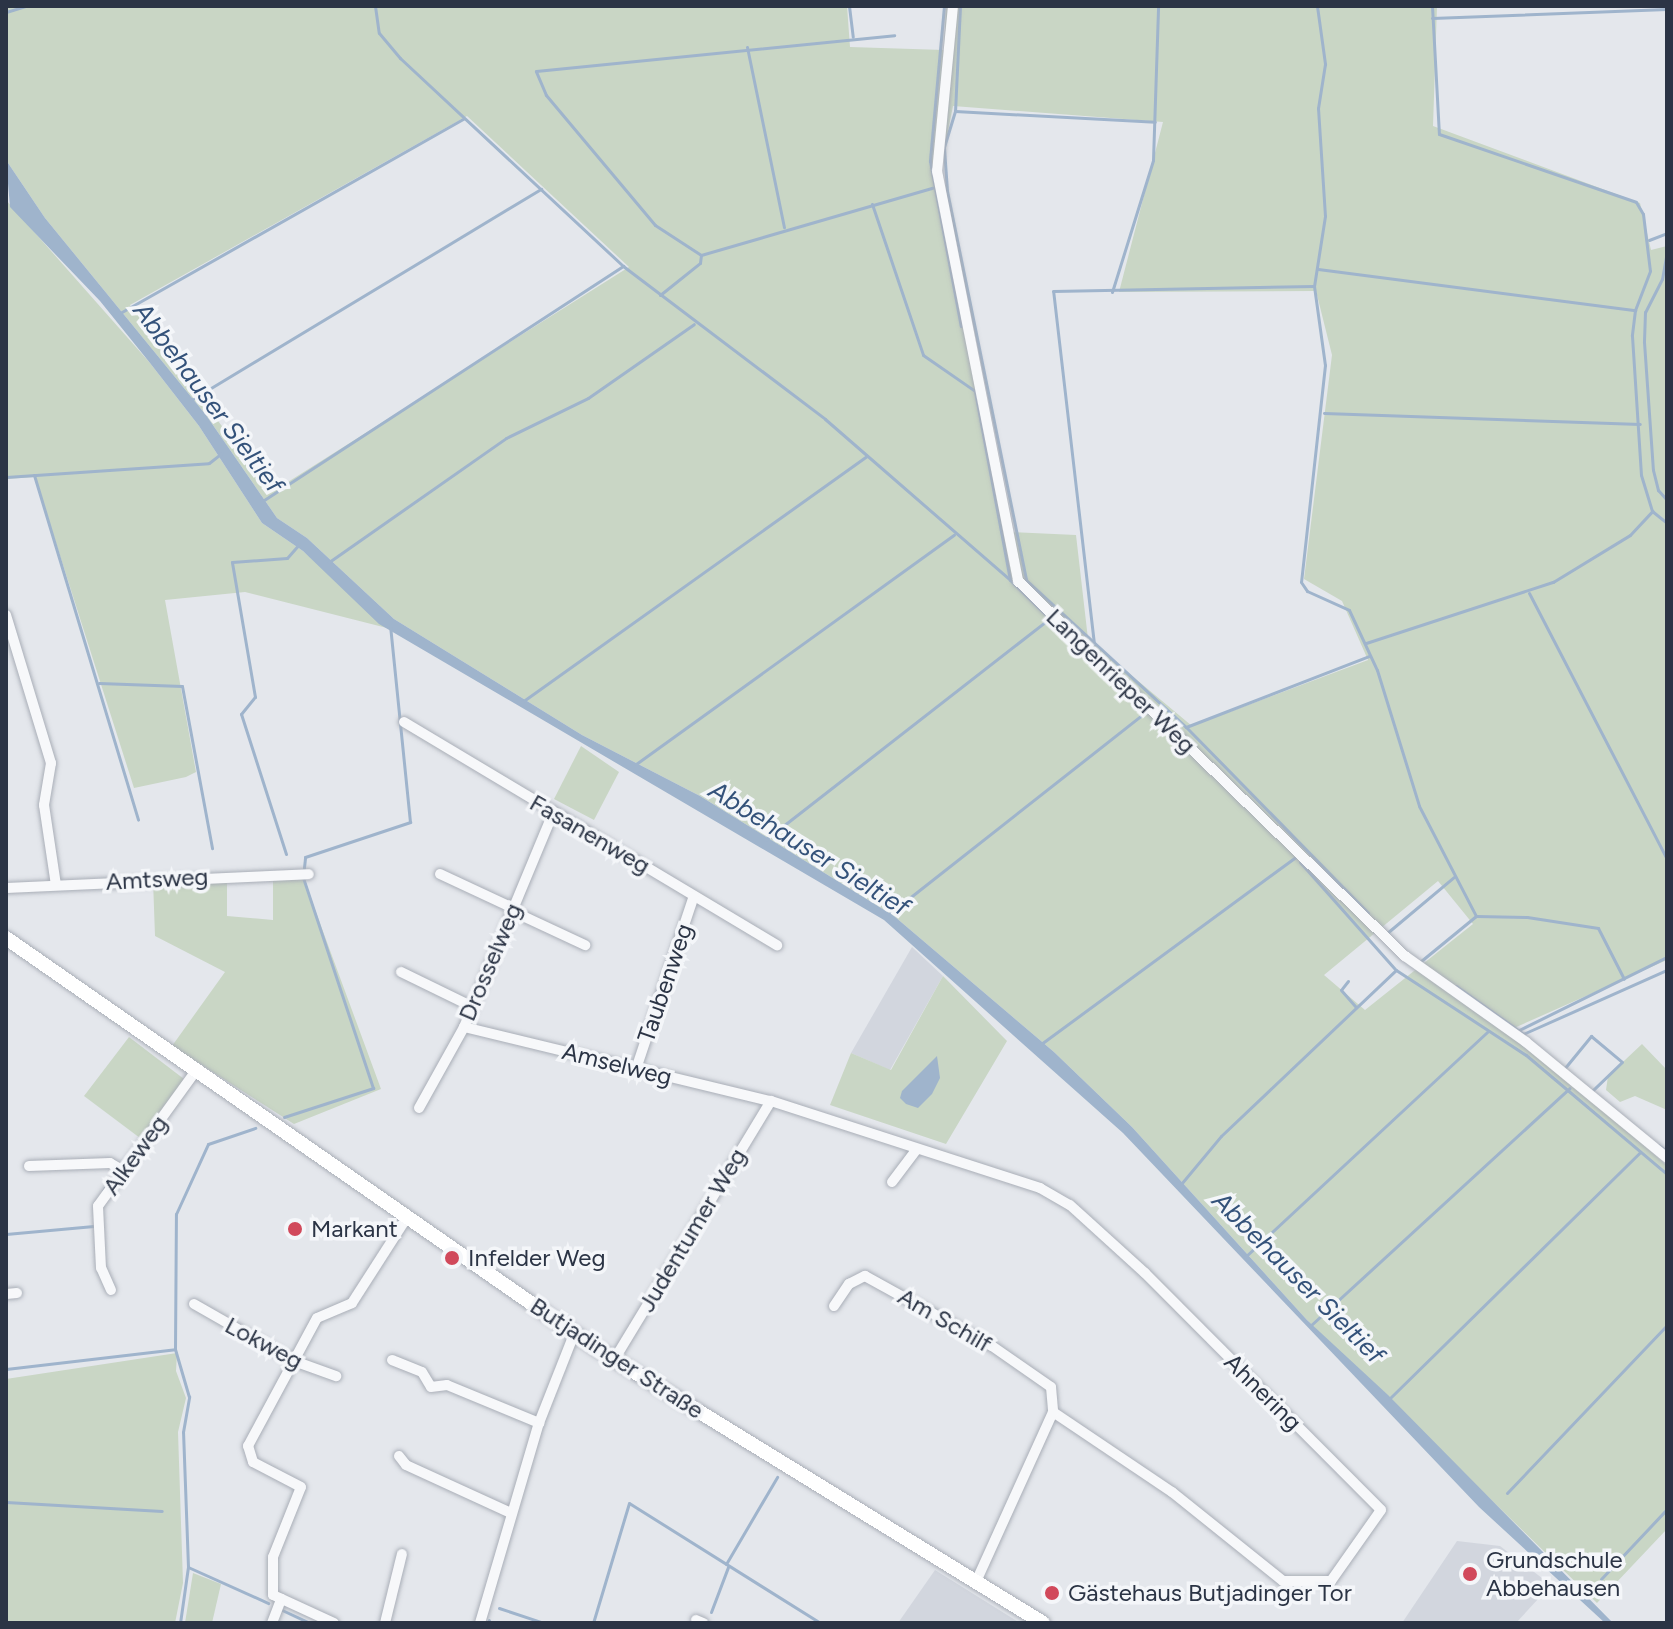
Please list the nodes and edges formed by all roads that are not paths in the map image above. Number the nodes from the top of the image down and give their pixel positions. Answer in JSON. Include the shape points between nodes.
{"nodes":[{"id":1,"x":953,"y":6,"type":"edge"},
{"id":2,"x":6,"y":615,"type":"edge"},
{"id":3,"x":404,"y":722,"type":"dead end"},
{"id":4,"x":553,"y":813,"type":"junction"},
{"id":5,"x":309,"y":874,"type":"dead end"},
{"id":6,"x":440,"y":874,"type":"dead end"},
{"id":7,"x":56,"y":885,"type":"junction"},
{"id":8,"x":6,"y":888,"type":"edge"},
{"id":9,"x":694,"y":896,"type":"junction"},
{"id":10,"x":512,"y":909,"type":"junction"},
{"id":11,"x":6,"y":938,"type":"edge"},
{"id":12,"x":585,"y":945,"type":"dead end"},
{"id":13,"x":777,"y":945,"type":"dead end"},
{"id":14,"x":401,"y":972,"type":"dead end"},
{"id":15,"x":469,"y":1005,"type":"junction"},
{"id":16,"x":464,"y":1027,"type":"junction"},
{"id":17,"x":636,"y":1069,"type":"junction"},
{"id":18,"x":195,"y":1072,"type":"junction"},
{"id":19,"x":771,"y":1101,"type":"junction"},
{"id":20,"x":419,"y":1108,"type":"dead end"},
{"id":21,"x":917,"y":1149,"type":"junction"},
{"id":22,"x":1667,"y":1158,"type":"edge"},
{"id":23,"x":29,"y":1166,"type":"dead end"},
{"id":24,"x":122,"y":1170,"type":"junction"},
{"id":25,"x":892,"y":1182,"type":"dead end"},
{"id":26,"x":406,"y":1219,"type":"junction"},
{"id":27,"x":111,"y":1290,"type":"dead end"},
{"id":28,"x":194,"y":1304,"type":"dead end"},
{"id":29,"x":834,"y":1306,"type":"dead end"},
{"id":30,"x":574,"y":1334,"type":"junction"},
{"id":31,"x":392,"y":1360,"type":"dead end"},
{"id":32,"x":614,"y":1360,"type":"junction"},
{"id":33,"x":294,"y":1361,"type":"junction"},
{"id":34,"x":336,"y":1376,"type":"dead end"},
{"id":35,"x":1053,"y":1412,"type":"junction"},
{"id":36,"x":539,"y":1423,"type":"junction"},
{"id":37,"x":399,"y":1456,"type":"dead end"},
{"id":38,"x":511,"y":1513,"type":"junction"},
{"id":39,"x":402,"y":1554,"type":"dead end"},
{"id":40,"x":976,"y":1582,"type":"junction"},
{"id":41,"x":281,"y":1599,"type":"junction"},
{"id":42,"x":272,"y":1623,"type":"edge"},
{"id":43,"x":334,"y":1623,"type":"edge"},
{"id":44,"x":385,"y":1623,"type":"edge"},
{"id":45,"x":480,"y":1623,"type":"edge"},
{"id":46,"x":1043,"y":1623,"type":"edge"}],
"edges":[{"from":1,"to":22,"type":"street","name":"Langenrieper Weg","via":[[937,171],[1018,581],[1405,956],[1526,1042]]},
{"from":2,"to":7,"type":"street","via":[[51,763],[44,805]]},
{"from":3,"to":4,"type":"street","name":"Fasanenweg"},
{"from":4,"to":9,"type":"street","name":"Fasanenweg"},
{"from":4,"to":10,"type":"street","name":"Drosselweg"},
{"from":5,"to":7,"type":"street","name":"Amtsweg"},
{"from":6,"to":10,"type":"street"},
{"from":7,"to":8,"type":"street","name":"Amtsweg"},
{"from":9,"to":13,"type":"street","name":"Fasanenweg"},
{"from":9,"to":17,"type":"street","name":"Taubenweg"},
{"from":10,"to":12,"type":"street"},
{"from":10,"to":15,"type":"street","name":"Drosselweg"},
{"from":11,"to":18,"type":"main road","name":"Butjadinger Straße"},
{"from":14,"to":15,"type":"street"},
{"from":15,"to":16,"type":"street","name":"Drosselweg"},
{"from":16,"to":17,"type":"street","name":"Amselweg"},
{"from":16,"to":20,"type":"street","name":"Drosselweg"},
{"from":17,"to":19,"type":"street","name":"Amselweg"},
{"from":18,"to":24,"type":"street","name":"Alkeweg"},
{"from":18,"to":26,"type":"main road","name":"Butjadinger Straße"},
{"from":19,"to":21,"type":"street","name":"Ahnering"},
{"from":19,"to":32,"type":"street","name":"Judentumer Weg"},
{"from":21,"to":25,"type":"street"},
{"from":21,"to":35,"type":"street","name":"Ahnering","via":[[1040,1188],[1070,1205],[1381,1510],[1331,1581],[1283,1581],[1172,1492]]},
{"from":23,"to":24,"type":"street","via":[[110,1163]]},
{"from":24,"to":27,"type":"street","name":"Alkeweg","via":[[98,1206],[101,1268]]},
{"from":26,"to":30,"type":"main road","name":"Butjadinger Straße"},
{"from":26,"to":33,"type":"street","via":[[352,1303],[317,1318]]},
{"from":28,"to":33,"type":"street","name":"Lokweg"},
{"from":29,"to":35,"type":"street","name":"Am Schilf","via":[[849,1284],[865,1276],[992,1346],[1056,1395]]},
{"from":30,"to":32,"type":"main road","name":"Butjadinger Straße"},
{"from":30,"to":36,"type":"street"},
{"from":31,"to":36,"type":"street","via":[[422,1372],[431,1387],[447,1385]]},
{"from":32,"to":40,"type":"main road","name":"Butjadinger Straße"},
{"from":33,"to":34,"type":"street","name":"Lokweg"},
{"from":33,"to":41,"type":"street","via":[[248,1446],[253,1462],[301,1487],[273,1557],[270,1588]]},
{"from":35,"to":40,"type":"street"},
{"from":36,"to":38,"type":"street"},
{"from":37,"to":38,"type":"street","via":[[406,1465]]},
{"from":38,"to":45,"type":"street"},
{"from":39,"to":44,"type":"street"},
{"from":40,"to":46,"type":"main road","name":"Butjadinger Straße"},
{"from":41,"to":42,"type":"street"},
{"from":41,"to":43,"type":"street"}]}
